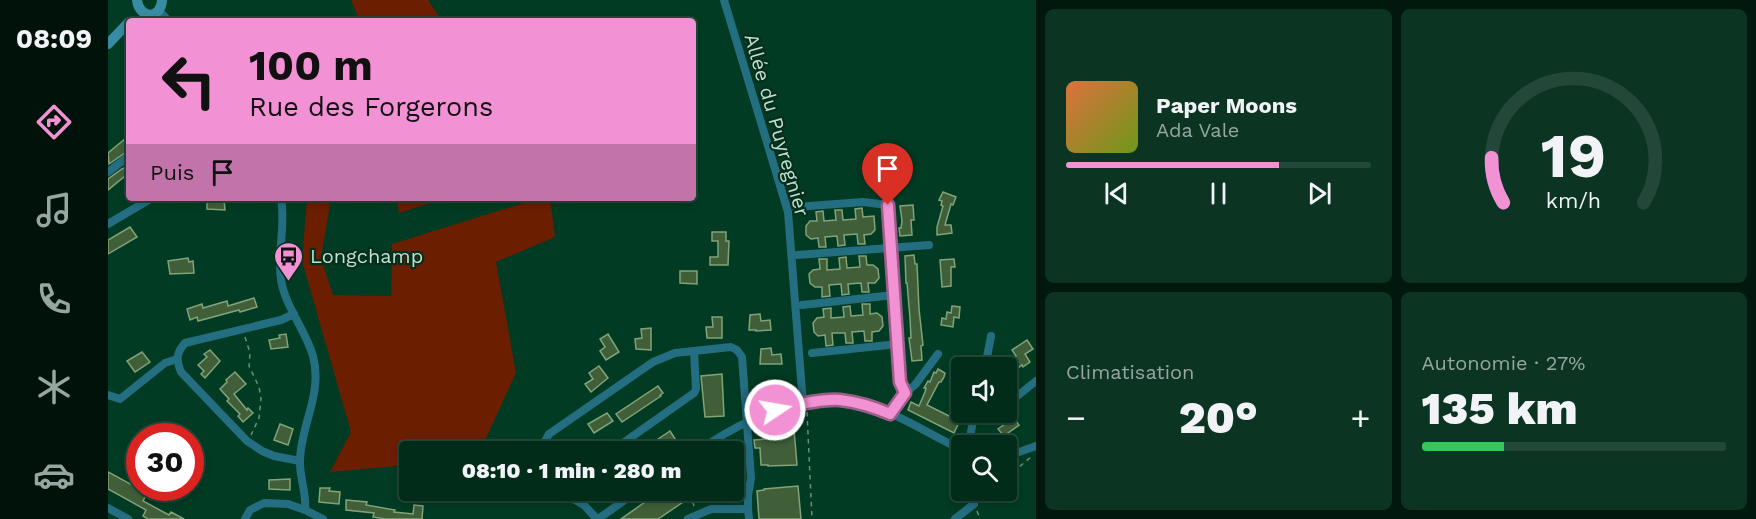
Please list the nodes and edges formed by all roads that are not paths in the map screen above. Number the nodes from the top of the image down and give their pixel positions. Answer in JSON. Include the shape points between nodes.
{"nodes":[{"id":1,"x":137,"y":0,"type":"edge"},
{"id":2,"x":724,"y":0,"type":"edge"},
{"id":3,"x":160,"y":5,"type":"edge"},
{"id":4,"x":142,"y":12,"type":"junction"},
{"id":5,"x":135,"y":18,"type":"edge"},
{"id":6,"x":126,"y":26,"type":"edge"},
{"id":7,"x":108,"y":44,"type":"edge"},
{"id":8,"x":126,"y":158,"type":"edge"},
{"id":9,"x":108,"y":172,"type":"edge"},
{"id":10,"x":147,"y":201,"type":"edge"},
{"id":11,"x":281,"y":201,"type":"edge"},
{"id":12,"x":796,"y":207,"type":"dead end"},
{"id":13,"x":108,"y":224,"type":"edge"},
{"id":14,"x":928,"y":245,"type":"dead end"},
{"id":15,"x":892,"y":248,"type":"junction"},
{"id":16,"x":797,"y":255,"type":"dead end"},
{"id":17,"x":894,"y":295,"type":"junction"},
{"id":18,"x":802,"y":305,"type":"dead end"},
{"id":19,"x":294,"y":314,"type":"junction"},
{"id":20,"x":992,"y":336,"type":"dead end"},
{"id":21,"x":897,"y":344,"type":"junction"},
{"id":22,"x":694,"y":351,"type":"junction"},
{"id":23,"x":812,"y":353,"type":"dead end"},
{"id":24,"x":938,"y":354,"type":"dead end"},
{"id":25,"x":987,"y":357,"type":"edge"},
{"id":26,"x":177,"y":359,"type":"junction"},
{"id":27,"x":1036,"y":381,"type":"edge"},
{"id":28,"x":905,"y":393,"type":"junction"},
{"id":29,"x":108,"y":395,"type":"edge"},
{"id":30,"x":1017,"y":396,"type":"edge"},
{"id":31,"x":805,"y":404,"type":"junction"},
{"id":32,"x":890,"y":414,"type":"junction"},
{"id":33,"x":747,"y":421,"type":"junction"},
{"id":34,"x":545,"y":441,"type":"edge"},
{"id":35,"x":625,"y":441,"type":"edge"},
{"id":36,"x":715,"y":441,"type":"edge"},
{"id":37,"x":951,"y":445,"type":"edge"},
{"id":38,"x":1036,"y":446,"type":"edge"},
{"id":39,"x":1017,"y":452,"type":"edge"},
{"id":40,"x":300,"y":461,"type":"junction"},
{"id":41,"x":578,"y":501,"type":"edge"},
{"id":42,"x":623,"y":501,"type":"edge"},
{"id":43,"x":973,"y":501,"type":"edge"},
{"id":44,"x":108,"y":508,"type":"edge"},
{"id":45,"x":748,"y":509,"type":"junction"},
{"id":46,"x":305,"y":510,"type":"junction"},
{"id":47,"x":128,"y":519,"type":"edge"},
{"id":48,"x":245,"y":519,"type":"edge"},
{"id":49,"x":323,"y":519,"type":"edge"},
{"id":50,"x":598,"y":519,"type":"edge"},
{"id":51,"x":688,"y":519,"type":"edge"},
{"id":52,"x":749,"y":519,"type":"edge"},
{"id":53,"x":955,"y":519,"type":"edge"}],
"edges":[{"from":1,"to":4,"type":"main road"},
{"from":2,"to":31,"type":"street","name":"Allée du Puyregnier","via":[[788,212]]},
{"from":3,"to":4,"type":"main road","via":[[151,15]]},
{"from":4,"to":5,"type":"main road"},
{"from":6,"to":7,"type":"main road"},
{"from":8,"to":9,"type":"street"},
{"from":10,"to":13,"type":"street"},
{"from":11,"to":19,"type":"street","via":[[282,284]]},
{"from":12,"to":15,"type":"street","via":[[863,202],[888,205]]},
{"from":14,"to":15,"type":"street"},
{"from":15,"to":16,"type":"street"},
{"from":15,"to":17,"type":"street"},
{"from":17,"to":18,"type":"street"},
{"from":17,"to":21,"type":"street"},
{"from":19,"to":26,"type":"street","via":[[185,343]]},
{"from":19,"to":40,"type":"street","via":[[313,357],[315,373],[313,404]]},
{"from":20,"to":25,"type":"street"},
{"from":21,"to":23,"type":"street"},
{"from":21,"to":28,"type":"street","via":[[900,382]]},
{"from":22,"to":33,"type":"street","via":[[730,347],[737,350],[742,357]]},
{"from":22,"to":34,"type":"street","via":[[653,362],[549,434]]},
{"from":22,"to":35,"type":"street","via":[[694,393]]},
{"from":24,"to":28,"type":"street"},
{"from":26,"to":29,"type":"street","via":[[165,363],[120,399]]},
{"from":26,"to":40,"type":"street","via":[[181,372],[247,441],[274,456]]},
{"from":27,"to":30,"type":"street"},
{"from":28,"to":32,"type":"street"},
{"from":31,"to":32,"type":"street","via":[[838,399]]},
{"from":31,"to":33,"type":"street"},
{"from":32,"to":37,"type":"street"},
{"from":33,"to":36,"type":"street"},
{"from":33,"to":45,"type":"street","via":[[751,478]]},
{"from":38,"to":39,"type":"street"},
{"from":40,"to":46,"type":"street"},
{"from":41,"to":50,"type":"street"},
{"from":42,"to":50,"type":"street"},
{"from":43,"to":53,"type":"street"},
{"from":44,"to":47,"type":"street"},
{"from":45,"to":51,"type":"street","via":[[711,509]]},
{"from":45,"to":52,"type":"street"},
{"from":46,"to":48,"type":"street","via":[[288,504],[264,503],[250,510]]},
{"from":46,"to":49,"type":"street"}]}
